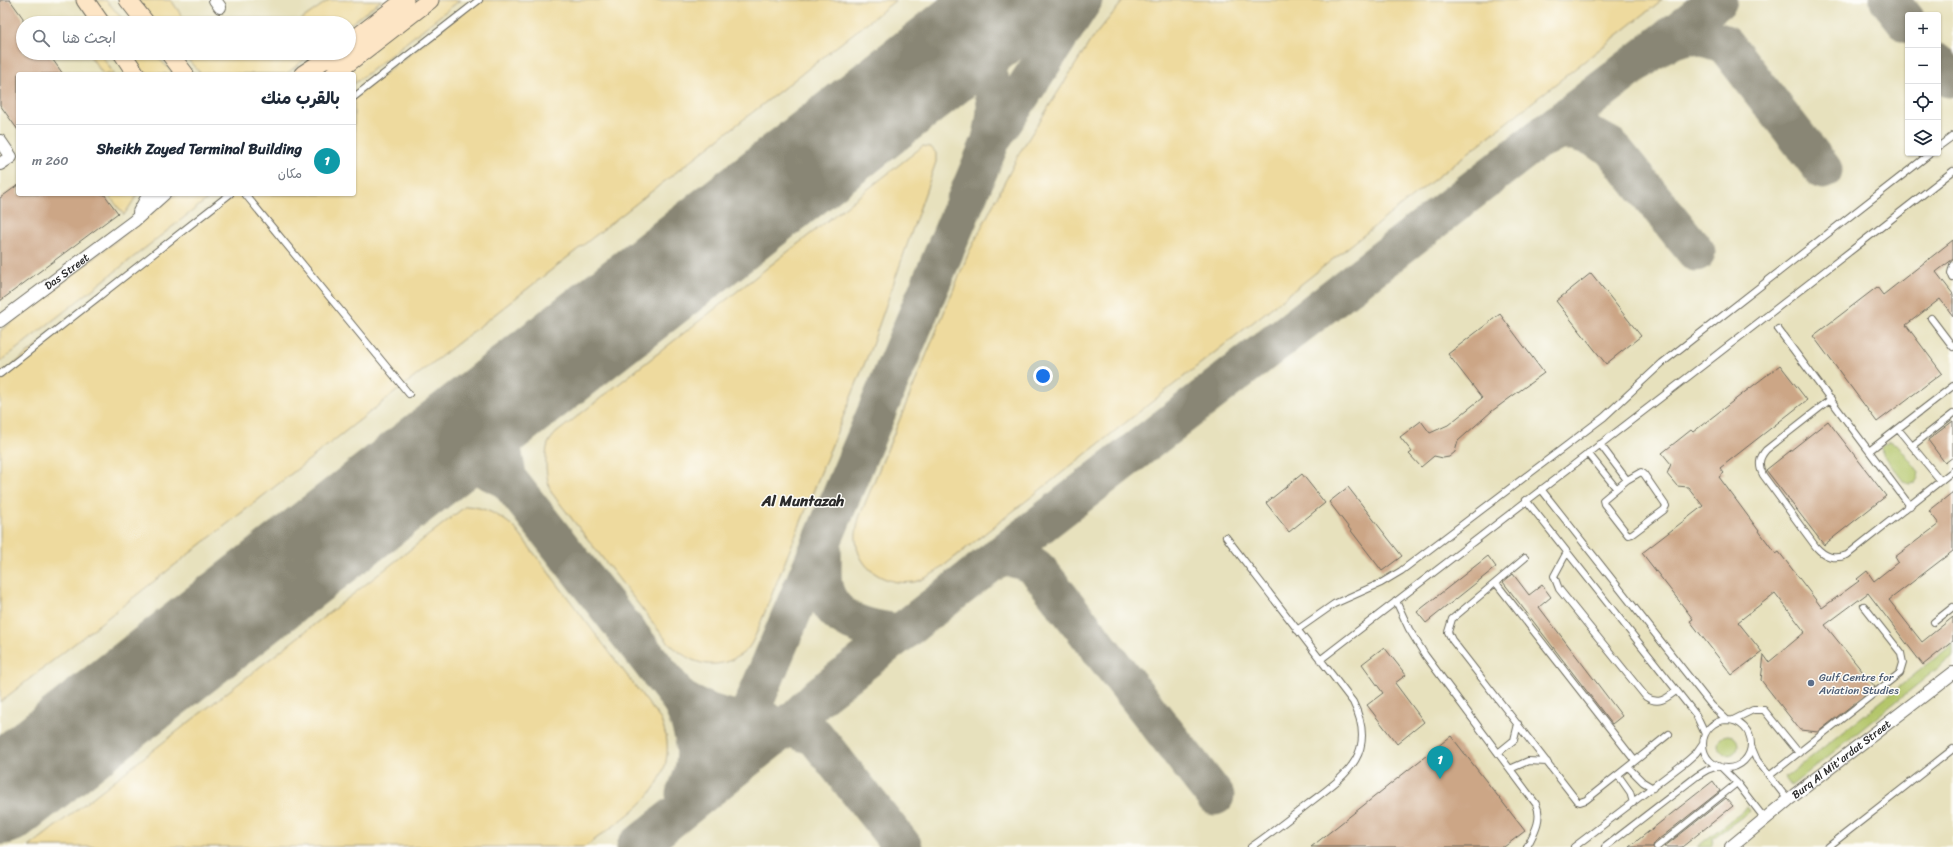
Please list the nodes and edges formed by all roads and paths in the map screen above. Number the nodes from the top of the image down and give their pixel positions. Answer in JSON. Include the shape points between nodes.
{"nodes":[{"id":1,"x":85,"y":0,"type":"edge"},
{"id":2,"x":128,"y":0,"type":"edge"},
{"id":3,"x":405,"y":0,"type":"edge"},
{"id":4,"x":430,"y":0,"type":"edge"},
{"id":5,"x":479,"y":0,"type":"edge"},
{"id":6,"x":97,"y":16,"type":"edge"},
{"id":7,"x":141,"y":16,"type":"edge"},
{"id":8,"x":356,"y":38,"type":"edge"},
{"id":9,"x":356,"y":57,"type":"edge"},
{"id":10,"x":127,"y":60,"type":"edge"},
{"id":11,"x":174,"y":60,"type":"edge"},
{"id":12,"x":324,"y":60,"type":"edge"},
{"id":13,"x":352,"y":60,"type":"edge"},
{"id":14,"x":135,"y":72,"type":"edge"},
{"id":15,"x":183,"y":72,"type":"edge"},
{"id":16,"x":306,"y":72,"type":"edge"},
{"id":17,"x":337,"y":72,"type":"edge"},
{"id":18,"x":356,"y":95,"type":"edge"},
{"id":19,"x":1953,"y":136,"type":"edge"},
{"id":20,"x":0,"y":141,"type":"edge"},
{"id":21,"x":1941,"y":146,"type":"edge"},
{"id":22,"x":1927,"y":156,"type":"edge"},
{"id":23,"x":0,"y":164,"type":"edge"},
{"id":24,"x":1953,"y":172,"type":"edge"},
{"id":25,"x":148,"y":196,"type":"edge"},
{"id":26,"x":162,"y":196,"type":"edge"},
{"id":27,"x":227,"y":196,"type":"edge"},
{"id":28,"x":247,"y":196,"type":"edge"},
{"id":29,"x":134,"y":221,"type":"junction"},
{"id":30,"x":1953,"y":265,"type":"edge"},
{"id":31,"x":1953,"y":278,"type":"edge"},
{"id":32,"x":1931,"y":318,"type":"dead end"},
{"id":33,"x":0,"y":322,"type":"edge"},
{"id":34,"x":1778,"y":329,"type":"dead end"},
{"id":35,"x":1953,"y":347,"type":"edge"},
{"id":36,"x":0,"y":374,"type":"edge"},
{"id":37,"x":1953,"y":386,"type":"edge"},
{"id":38,"x":409,"y":394,"type":"dead end"},
{"id":39,"x":1831,"y":400,"type":"junction"},
{"id":40,"x":1953,"y":414,"type":"edge"},
{"id":41,"x":1898,"y":429,"type":"junction"},
{"id":42,"x":1600,"y":444,"type":"junction"},
{"id":43,"x":1912,"y":446,"type":"junction"},
{"id":44,"x":1869,"y":451,"type":"junction"},
{"id":45,"x":1588,"y":453,"type":"junction"},
{"id":46,"x":1953,"y":471,"type":"edge"},
{"id":47,"x":1627,"y":480,"type":"junction"},
{"id":48,"x":1940,"y":481,"type":"junction"},
{"id":49,"x":1616,"y":488,"type":"junction"},
{"id":50,"x":1541,"y":489,"type":"junction"},
{"id":51,"x":1526,"y":500,"type":"junction"},
{"id":52,"x":1910,"y":506,"type":"junction"},
{"id":53,"x":1226,"y":537,"type":"dead end"},
{"id":54,"x":1567,"y":552,"type":"junction"},
{"id":55,"x":1525,"y":558,"type":"dead end"},
{"id":56,"x":1496,"y":582,"type":"junction"},
{"id":57,"x":1396,"y":601,"type":"junction"},
{"id":58,"x":1864,"y":606,"type":"dead end"},
{"id":59,"x":1953,"y":607,"type":"edge"},
{"id":60,"x":1934,"y":622,"type":"dead end"},
{"id":61,"x":1297,"y":630,"type":"junction"},
{"id":62,"x":1320,"y":660,"type":"junction"},
{"id":63,"x":1953,"y":673,"type":"edge"},
{"id":64,"x":1676,"y":691,"type":"junction"},
{"id":65,"x":1730,"y":720,"type":"junction"},
{"id":66,"x":1518,"y":724,"type":"junction"},
{"id":67,"x":1669,"y":734,"type":"dead end"},
{"id":68,"x":1705,"y":734,"type":"junction"},
{"id":69,"x":1703,"y":743,"type":"junction"},
{"id":70,"x":1751,"y":746,"type":"junction"},
{"id":71,"x":1953,"y":750,"type":"edge"},
{"id":72,"x":1498,"y":753,"type":"junction"},
{"id":73,"x":1799,"y":753,"type":"junction"},
{"id":74,"x":1635,"y":761,"type":"junction"},
{"id":75,"x":1547,"y":762,"type":"junction"},
{"id":76,"x":1628,"y":767,"type":"junction"},
{"id":77,"x":1720,"y":767,"type":"junction"},
{"id":78,"x":1510,"y":769,"type":"junction"},
{"id":79,"x":1618,"y":775,"type":"junction"},
{"id":80,"x":1769,"y":776,"type":"junction"},
{"id":81,"x":1737,"y":783,"type":"junction"},
{"id":82,"x":1652,"y":788,"type":"junction"},
{"id":83,"x":1788,"y":800,"type":"junction"},
{"id":84,"x":1633,"y":803,"type":"junction"},
{"id":85,"x":1765,"y":819,"type":"junction"},
{"id":86,"x":1251,"y":847,"type":"edge"},
{"id":87,"x":1527,"y":847,"type":"edge"},
{"id":88,"x":1574,"y":847,"type":"edge"},
{"id":89,"x":1605,"y":847,"type":"edge"},
{"id":90,"x":1657,"y":847,"type":"edge"},
{"id":91,"x":1731,"y":847,"type":"edge"},
{"id":92,"x":1828,"y":847,"type":"edge"}],
"edges":[{"from":1,"to":6,"type":"street"},
{"from":2,"to":7,"type":"street"},
{"from":3,"to":8,"type":"street"},
{"from":4,"to":9,"type":"street"},
{"from":5,"to":18,"type":"lane"},
{"from":10,"to":14,"type":"street"},
{"from":11,"to":15,"type":"street"},
{"from":12,"to":16,"type":"street"},
{"from":13,"to":17,"type":"street"},
{"from":19,"to":21,"type":"lane"},
{"from":20,"to":23,"type":"street","via":[[11,157]]},
{"from":22,"to":61,"type":"lane","via":[[1662,363],[1604,417],[1401,571],[1334,604]]},
{"from":24,"to":42,"type":"lane"},
{"from":25,"to":29,"type":"street","name":"Das Street"},
{"from":26,"to":29,"type":"street","name":"Das Street"},
{"from":27,"to":36,"type":"lane"},
{"from":28,"to":38,"type":"lane"},
{"from":29,"to":33,"type":"street","name":"Das Street"},
{"from":30,"to":31,"type":"lane"},
{"from":32,"to":35,"type":"lane"},
{"from":34,"to":39,"type":"lane"},
{"from":37,"to":41,"type":"lane"},
{"from":39,"to":44,"type":"lane"},
{"from":39,"to":52,"type":"lane","via":[[1766,450],[1759,465],[1763,475],[1811,541],[1826,556],[1833,558],[1847,555]]},
{"from":40,"to":43,"type":"lane"},
{"from":41,"to":43,"type":"lane"},
{"from":41,"to":44,"type":"lane"},
{"from":42,"to":45,"type":"lane"},
{"from":42,"to":47,"type":"lane"},
{"from":43,"to":48,"type":"lane"},
{"from":44,"to":52,"type":"lane"},
{"from":45,"to":49,"type":"lane"},
{"from":45,"to":50,"type":"lane"},
{"from":46,"to":48,"type":"lane"},
{"from":47,"to":49,"type":"lane"},
{"from":47,"to":49,"type":"lane","via":[[1643,472],[1666,506],[1630,535],[1624,532],[1603,502]]},
{"from":48,"to":52,"type":"lane"},
{"from":50,"to":51,"type":"lane"},
{"from":50,"to":65,"type":"lane","via":[[1715,710]]},
{"from":51,"to":54,"type":"lane"},
{"from":51,"to":57,"type":"lane"},
{"from":53,"to":61,"type":"lane"},
{"from":54,"to":64,"type":"lane"},
{"from":54,"to":64,"type":"lane","via":[[1554,576],[1558,589],[1646,697],[1660,701]]},
{"from":55,"to":56,"type":"lane"},
{"from":56,"to":66,"type":"lane","via":[[1452,620],[1448,632]]},
{"from":56,"to":74,"type":"lane"},
{"from":57,"to":62,"type":"lane"},
{"from":57,"to":72,"type":"lane","via":[[1425,655]]},
{"from":58,"to":73,"type":"lane","via":[[1902,654],[1902,669],[1896,677]]},
{"from":59,"to":60,"type":"lane"},
{"from":61,"to":62,"type":"lane"},
{"from":62,"to":86,"type":"lane","via":[[1358,712],[1362,735],[1357,757],[1345,776]]},
{"from":63,"to":83,"type":"street","name":"Burq Al Mit'ardat Street"},
{"from":64,"to":68,"type":"lane","via":[[1699,720]]},
{"from":65,"to":68,"type":"lane","via":[[1714,724]]},
{"from":65,"to":70,"type":"lane","via":[[1745,727],[1749,733]]},
{"from":65,"to":73,"type":"lane","via":[[1753,710],[1764,710]]},
{"from":66,"to":72,"type":"lane","via":[[1514,740]]},
{"from":66,"to":75,"type":"lane"},
{"from":67,"to":74,"type":"lane"},
{"from":68,"to":69,"type":"lane"},
{"from":69,"to":77,"type":"lane","via":[[1706,755],[1713,764]]},
{"from":69,"to":82,"type":"lane","via":[[1692,758]]},
{"from":70,"to":77,"type":"lane","via":[[1742,764],[1732,768]]},
{"from":70,"to":80,"type":"lane","via":[[1757,760]]},
{"from":71,"to":92,"type":"lane"},
{"from":72,"to":78,"type":"lane"},
{"from":73,"to":80,"type":"lane"},
{"from":74,"to":76,"type":"lane"},
{"from":75,"to":78,"type":"lane","via":[[1528,761]]},
{"from":75,"to":79,"type":"lane","via":[[1580,802]]},
{"from":76,"to":79,"type":"lane"},
{"from":76,"to":82,"type":"lane","via":[[1642,782]]},
{"from":77,"to":81,"type":"lane"},
{"from":77,"to":89,"type":"lane","via":[[1697,776]]},
{"from":78,"to":87,"type":"lane","via":[[1538,809],[1539,820]]},
{"from":79,"to":84,"type":"lane","via":[[1630,792]]},
{"from":80,"to":83,"type":"lane"},
{"from":81,"to":85,"type":"lane"},
{"from":81,"to":90,"type":"lane"},
{"from":82,"to":84,"type":"lane"},
{"from":83,"to":85,"type":"street","name":"Burq Al Mit'ardat Street"},
{"from":84,"to":88,"type":"lane"},
{"from":85,"to":91,"type":"street","name":"Burq Al Mit'ardat Street"}]}
